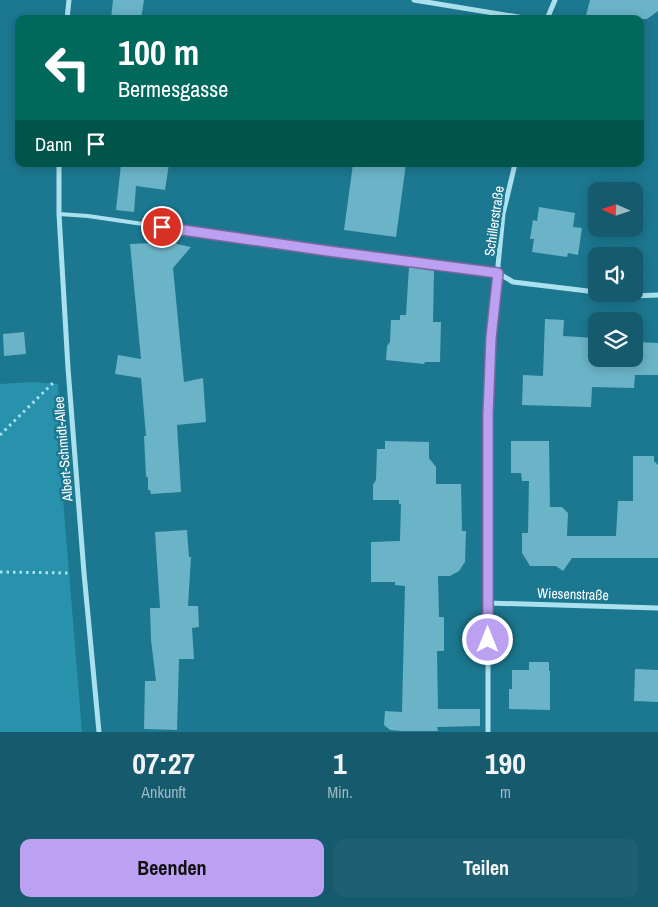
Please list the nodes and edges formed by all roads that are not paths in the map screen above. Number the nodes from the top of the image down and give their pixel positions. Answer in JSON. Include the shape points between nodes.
{"nodes":[{"id":1,"x":69,"y":0,"type":"edge"},
{"id":2,"x":414,"y":0,"type":"edge"},
{"id":3,"x":555,"y":0,"type":"edge"},
{"id":4,"x":68,"y":15,"type":"edge"},
{"id":5,"x":506,"y":15,"type":"edge"},
{"id":6,"x":549,"y":15,"type":"edge"},
{"id":7,"x":60,"y":167,"type":"edge"},
{"id":8,"x":513,"y":167,"type":"edge"},
{"id":9,"x":59,"y":214,"type":"junction"},
{"id":10,"x":498,"y":273,"type":"junction"},
{"id":11,"x":588,"y":291,"type":"edge"},
{"id":12,"x":658,"y":295,"type":"edge"},
{"id":13,"x":643,"y":296,"type":"edge"},
{"id":14,"x":488,"y":603,"type":"junction"},
{"id":15,"x":658,"y":608,"type":"edge"},
{"id":16,"x":99,"y":732,"type":"edge"},
{"id":17,"x":488,"y":732,"type":"edge"}],
"edges":[{"from":1,"to":4,"type":"street"},
{"from":2,"to":5,"type":"street"},
{"from":3,"to":6,"type":"street"},
{"from":7,"to":9,"type":"street","name":"Albert-Schmidt-Allee"},
{"from":8,"to":10,"type":"street","name":"Schillerstraße","via":[[504,214]]},
{"from":9,"to":10,"type":"lane"},
{"from":9,"to":16,"type":"street","name":"Albert-Schmidt-Allee","via":[[68,368]]},
{"from":10,"to":11,"type":"street","via":[[513,282]]},
{"from":10,"to":14,"type":"street","name":"Schillerstraße","via":[[488,414]]},
{"from":12,"to":13,"type":"street"},
{"from":14,"to":15,"type":"street","name":"Wiesenstraße"},
{"from":14,"to":17,"type":"street","name":"Schillerstraße"}]}
